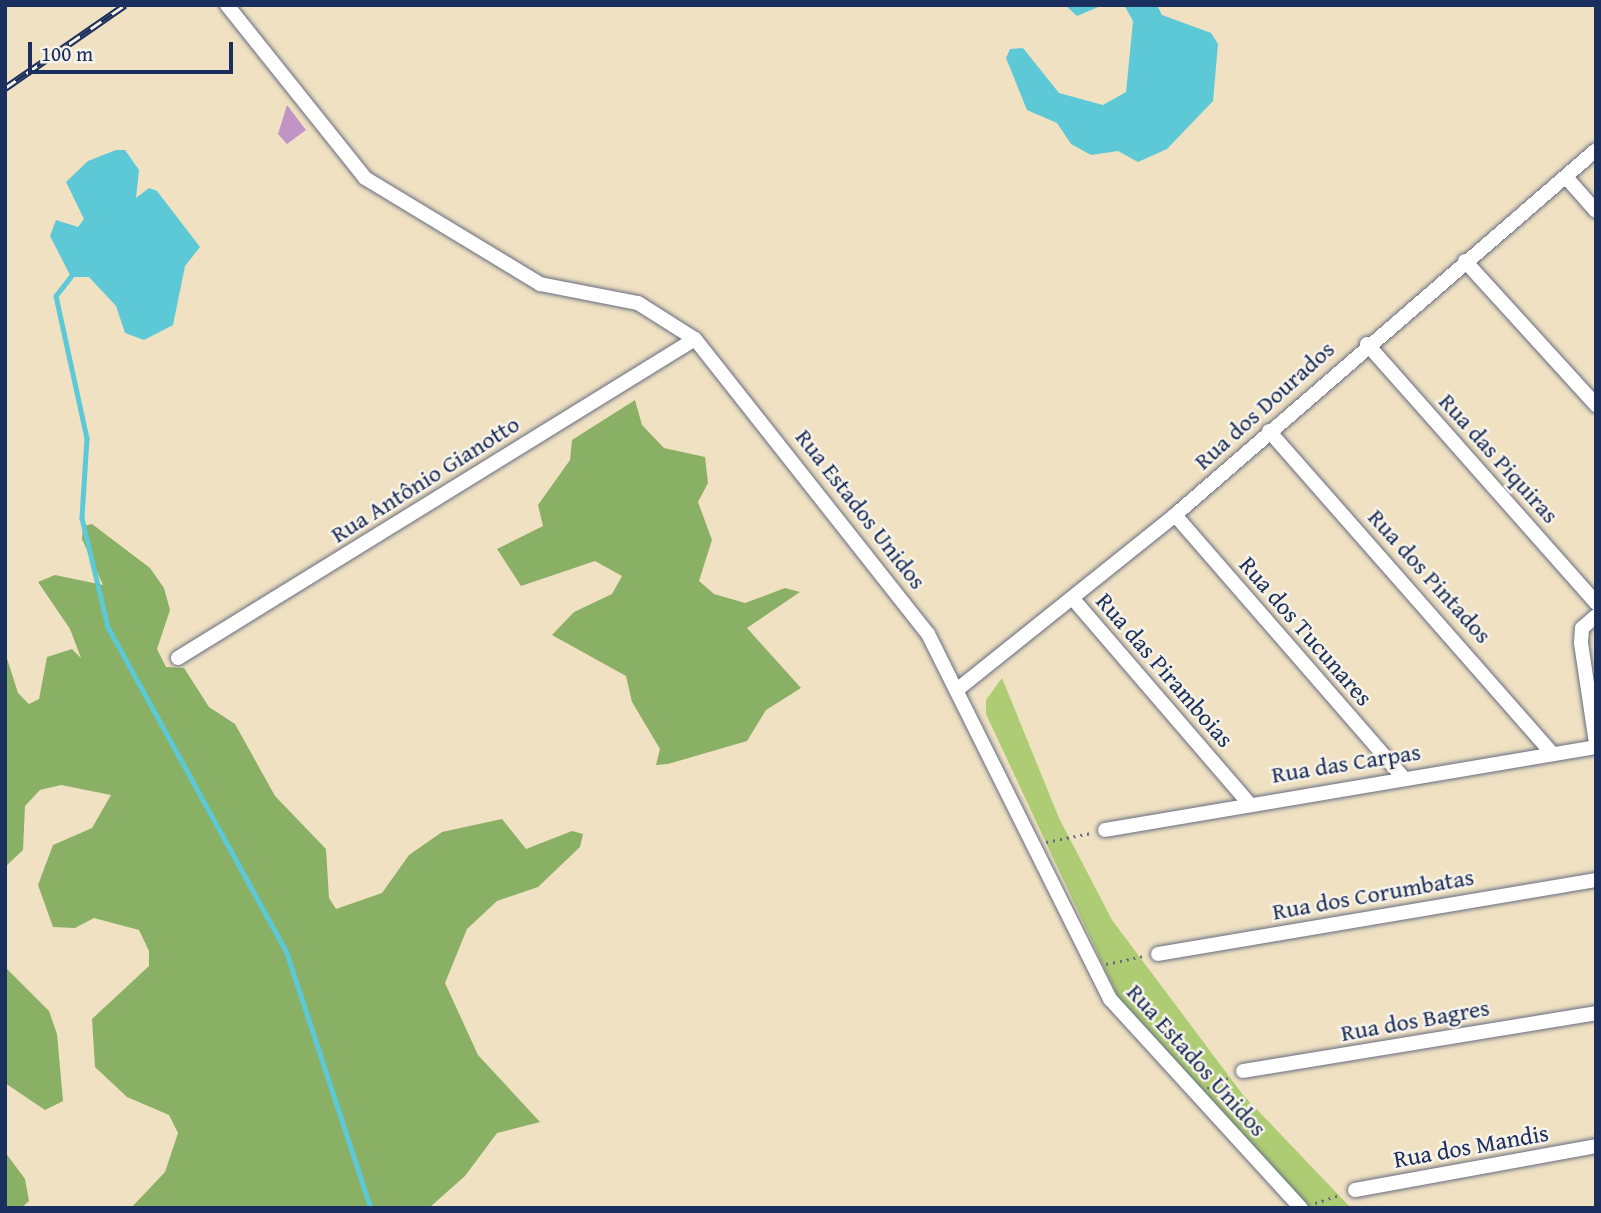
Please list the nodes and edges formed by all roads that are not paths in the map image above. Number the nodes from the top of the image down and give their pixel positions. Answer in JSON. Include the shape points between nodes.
{"nodes":[{"id":1,"x":227,"y":5,"type":"edge"},
{"id":2,"x":1596,"y":150,"type":"edge"},
{"id":3,"x":1566,"y":177,"type":"junction"},
{"id":4,"x":1596,"y":211,"type":"edge"},
{"id":5,"x":1465,"y":261,"type":"junction"},
{"id":6,"x":695,"y":338,"type":"junction"},
{"id":7,"x":1367,"y":344,"type":"junction"},
{"id":8,"x":1596,"y":405,"type":"edge"},
{"id":9,"x":1269,"y":431,"type":"junction"},
{"id":10,"x":1175,"y":515,"type":"junction"},
{"id":11,"x":1074,"y":600,"type":"junction"},
{"id":12,"x":1596,"y":603,"type":"edge"},
{"id":13,"x":1596,"y":616,"type":"edge"},
{"id":14,"x":178,"y":658,"type":"dead end"},
{"id":15,"x":958,"y":689,"type":"junction"},
{"id":16,"x":1596,"y":745,"type":"edge"},
{"id":17,"x":1553,"y":754,"type":"junction"},
{"id":18,"x":1403,"y":777,"type":"junction"},
{"id":19,"x":1248,"y":802,"type":"junction"},
{"id":20,"x":1105,"y":830,"type":"road end"},
{"id":21,"x":1596,"y":880,"type":"edge"},
{"id":22,"x":1158,"y":954,"type":"road end"},
{"id":23,"x":1596,"y":1013,"type":"edge"},
{"id":24,"x":1243,"y":1071,"type":"road end"},
{"id":25,"x":1596,"y":1146,"type":"edge"},
{"id":26,"x":1355,"y":1190,"type":"road end"},
{"id":27,"x":1301,"y":1208,"type":"edge"}],
"edges":[{"from":1,"to":6,"type":"street","name":"Rua Estados Unidos","via":[[365,178],[540,284],[638,303]]},
{"from":2,"to":3,"type":"street","name":"Rua dos Dourados"},
{"from":3,"to":4,"type":"street"},
{"from":3,"to":5,"type":"street","name":"Rua dos Dourados"},
{"from":5,"to":7,"type":"street","name":"Rua dos Dourados"},
{"from":5,"to":8,"type":"street"},
{"from":6,"to":14,"type":"street","name":"Rua Antônio Gianotto"},
{"from":6,"to":15,"type":"street","name":"Rua Estados Unidos","via":[[863,544],[928,634]]},
{"from":7,"to":9,"type":"street","name":"Rua dos Dourados"},
{"from":7,"to":12,"type":"street","name":"Rua das Piquiras"},
{"from":9,"to":10,"type":"street","name":"Rua dos Dourados"},
{"from":9,"to":17,"type":"street","name":"Rua dos Pintados"},
{"from":10,"to":11,"type":"street","name":"Rua dos Dourados"},
{"from":10,"to":18,"type":"street","name":"Rua dos Tucunares"},
{"from":11,"to":15,"type":"street","name":"Rua dos Dourados"},
{"from":11,"to":19,"type":"street","name":"Rua das Piramboias"},
{"from":13,"to":16,"type":"street","via":[[1582,628],[1581,643]]},
{"from":15,"to":27,"type":"street","name":"Rua Estados Unidos","via":[[1092,967],[1130,1026]]},
{"from":16,"to":17,"type":"street","name":"Rua das Carpas"},
{"from":17,"to":18,"type":"street","name":"Rua das Carpas"},
{"from":18,"to":19,"type":"street","name":"Rua das Carpas"},
{"from":19,"to":20,"type":"street","name":"Rua das Carpas"},
{"from":21,"to":22,"type":"street","name":"Rua dos Corumbatas"},
{"from":23,"to":24,"type":"street","name":"Rua dos Bagres"},
{"from":25,"to":26,"type":"street","name":"Rua dos Mandis"}]}
